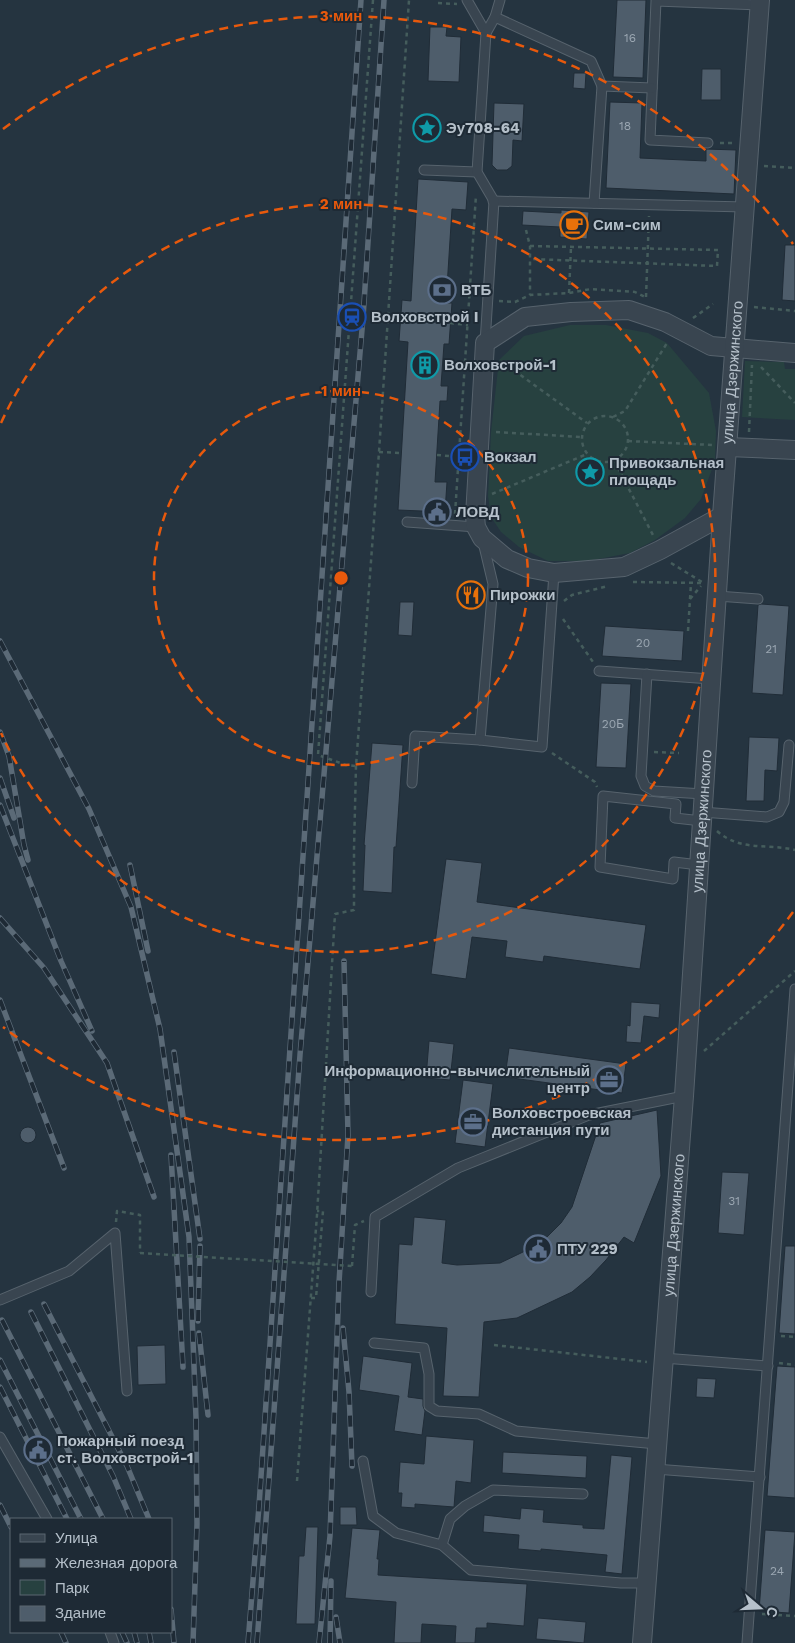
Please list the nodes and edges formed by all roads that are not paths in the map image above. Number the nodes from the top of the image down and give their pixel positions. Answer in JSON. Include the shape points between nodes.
{"nodes":[{"id":1,"x":500,"y":0,"type":"edge"},
{"id":2,"x":655,"y":0,"type":"edge"},
{"id":3,"x":468,"y":2,"type":"edge"},
{"id":4,"x":760,"y":2,"type":"edge"},
{"id":5,"x":495,"y":17,"type":"junction"},
{"id":6,"x":486,"y":34,"type":"junction"},
{"id":7,"x":602,"y":86,"type":"junction"},
{"id":8,"x":652,"y":88,"type":"junction"},
{"id":9,"x":708,"y":143,"type":"road end"},
{"id":10,"x":424,"y":170,"type":"dead end"},
{"id":11,"x":478,"y":172,"type":"junction"},
{"id":12,"x":494,"y":200,"type":"junction"},
{"id":13,"x":594,"y":203,"type":"junction"},
{"id":14,"x":745,"y":207,"type":"junction"},
{"id":15,"x":484,"y":343,"type":"junction"},
{"id":16,"x":735,"y":348,"type":"junction"},
{"id":17,"x":795,"y":352,"type":"edge"},
{"id":18,"x":722,"y":446,"type":"junction"},
{"id":19,"x":795,"y":450,"type":"edge"},
{"id":20,"x":722,"y":516,"type":"junction"},
{"id":21,"x":407,"y":522,"type":"dead end"},
{"id":22,"x":479,"y":532,"type":"junction"},
{"id":23,"x":554,"y":573,"type":"junction"},
{"id":24,"x":717,"y":596,"type":"junction"},
{"id":25,"x":758,"y":599,"type":"dead end"},
{"id":26,"x":599,"y":671,"type":"road end"},
{"id":27,"x":647,"y":674,"type":"junction"},
{"id":28,"x":711,"y":678,"type":"junction"},
{"id":29,"x":480,"y":740,"type":"junction"},
{"id":30,"x":789,"y":745,"type":"dead end"},
{"id":31,"x":412,"y":783,"type":"dead end"},
{"id":32,"x":704,"y":794,"type":"junction"},
{"id":33,"x":707,"y":821,"type":"junction"},
{"id":34,"x":699,"y":865,"type":"junction"},
{"id":35,"x":795,"y":989,"type":"edge"},
{"id":36,"x":684,"y":1096,"type":"junction"},
{"id":37,"x":371,"y":1292,"type":"dead end"},
{"id":38,"x":0,"y":1300,"type":"edge"},
{"id":39,"x":374,"y":1343,"type":"dead end"},
{"id":40,"x":659,"y":1360,"type":"junction"},
{"id":41,"x":768,"y":1364,"type":"junction"},
{"id":42,"x":127,"y":1391,"type":"dead end"},
{"id":43,"x":0,"y":1437,"type":"edge"},
{"id":44,"x":657,"y":1444,"type":"junction"},
{"id":45,"x":363,"y":1461,"type":"dead end"},
{"id":46,"x":655,"y":1470,"type":"junction"},
{"id":47,"x":760,"y":1477,"type":"junction"},
{"id":48,"x":583,"y":1494,"type":"dead end"},
{"id":49,"x":46,"y":1518,"type":"edge"},
{"id":50,"x":442,"y":1545,"type":"junction"},
{"id":51,"x":646,"y":1583,"type":"junction"},
{"id":52,"x":642,"y":1643,"type":"edge"},
{"id":53,"x":748,"y":1643,"type":"edge"}],
"edges":[{"from":1,"to":5,"type":"lane"},
{"from":2,"to":4,"type":"lane"},
{"from":2,"to":8,"type":"lane"},
{"from":3,"to":6,"type":"lane"},
{"from":4,"to":14,"type":"street","name":"улица Дзержинского"},
{"from":5,"to":6,"type":"lane"},
{"from":5,"to":7,"type":"lane","via":[[591,61]]},
{"from":6,"to":11,"type":"lane"},
{"from":7,"to":8,"type":"lane"},
{"from":7,"to":13,"type":"lane"},
{"from":8,"to":9,"type":"lane","via":[[650,140]]},
{"from":10,"to":11,"type":"lane"},
{"from":11,"to":12,"type":"lane"},
{"from":12,"to":13,"type":"lane"},
{"from":12,"to":15,"type":"lane"},
{"from":13,"to":14,"type":"lane"},
{"from":14,"to":16,"type":"street","name":"улица Дзержинского"},
{"from":15,"to":16,"type":"street","via":[[526,317],[629,310],[665,322],[711,346]]},
{"from":15,"to":22,"type":"street","via":[[475,516]]},
{"from":16,"to":17,"type":"street"},
{"from":16,"to":18,"type":"street","name":"улица Дзержинского"},
{"from":18,"to":19,"type":"street"},
{"from":18,"to":20,"type":"street","name":"улица Дзержинского"},
{"from":20,"to":23,"type":"street","via":[[624,567]]},
{"from":20,"to":24,"type":"street","name":"улица Дзержинского"},
{"from":21,"to":22,"type":"lane","via":[[455,526]]},
{"from":22,"to":23,"type":"street","via":[[507,559],[528,568]]},
{"from":22,"to":29,"type":"lane","via":[[492,584]]},
{"from":23,"to":29,"type":"lane","via":[[542,747]]},
{"from":24,"to":25,"type":"lane"},
{"from":24,"to":28,"type":"street","name":"улица Дзержинского"},
{"from":26,"to":27,"type":"lane"},
{"from":27,"to":28,"type":"lane"},
{"from":27,"to":32,"type":"lane","via":[[642,776],[645,786],[654,791]]},
{"from":28,"to":32,"type":"street","name":"улица Дзержинского"},
{"from":29,"to":31,"type":"lane","via":[[415,736]]},
{"from":30,"to":33,"type":"lane","via":[[784,802],[779,812],[767,817]]},
{"from":32,"to":33,"type":"street","name":"улица Дзержинского"},
{"from":33,"to":34,"type":"street","name":"улица Дзержинского"},
{"from":33,"to":34,"type":"lane","via":[[675,818],[676,804],[603,796],[600,868],[673,878],[674,862]]},
{"from":34,"to":36,"type":"street","name":"улица Дзержинского"},
{"from":35,"to":41,"type":"lane"},
{"from":36,"to":37,"type":"lane","via":[[589,1115],[458,1168],[375,1217]]},
{"from":36,"to":40,"type":"street","name":"улица Дзержинского"},
{"from":38,"to":42,"type":"lane","via":[[69,1271],[115,1233]]},
{"from":39,"to":44,"type":"lane","via":[[424,1348],[430,1406],[437,1411],[479,1414],[516,1430]]},
{"from":40,"to":41,"type":"lane"},
{"from":40,"to":44,"type":"street","name":"улица Дзержинского"},
{"from":41,"to":47,"type":"lane"},
{"from":43,"to":49,"type":"lane"},
{"from":44,"to":46,"type":"street","name":"улица Дзержинского"},
{"from":45,"to":50,"type":"lane","via":[[372,1516],[396,1533]]},
{"from":46,"to":47,"type":"lane"},
{"from":46,"to":51,"type":"street","name":"улица Дзержинского"},
{"from":47,"to":53,"type":"lane"},
{"from":48,"to":50,"type":"lane","via":[[494,1490],[465,1506],[450,1519]]},
{"from":50,"to":51,"type":"lane","via":[[471,1570]]},
{"from":51,"to":52,"type":"street","name":"улица Дзержинского"}]}
